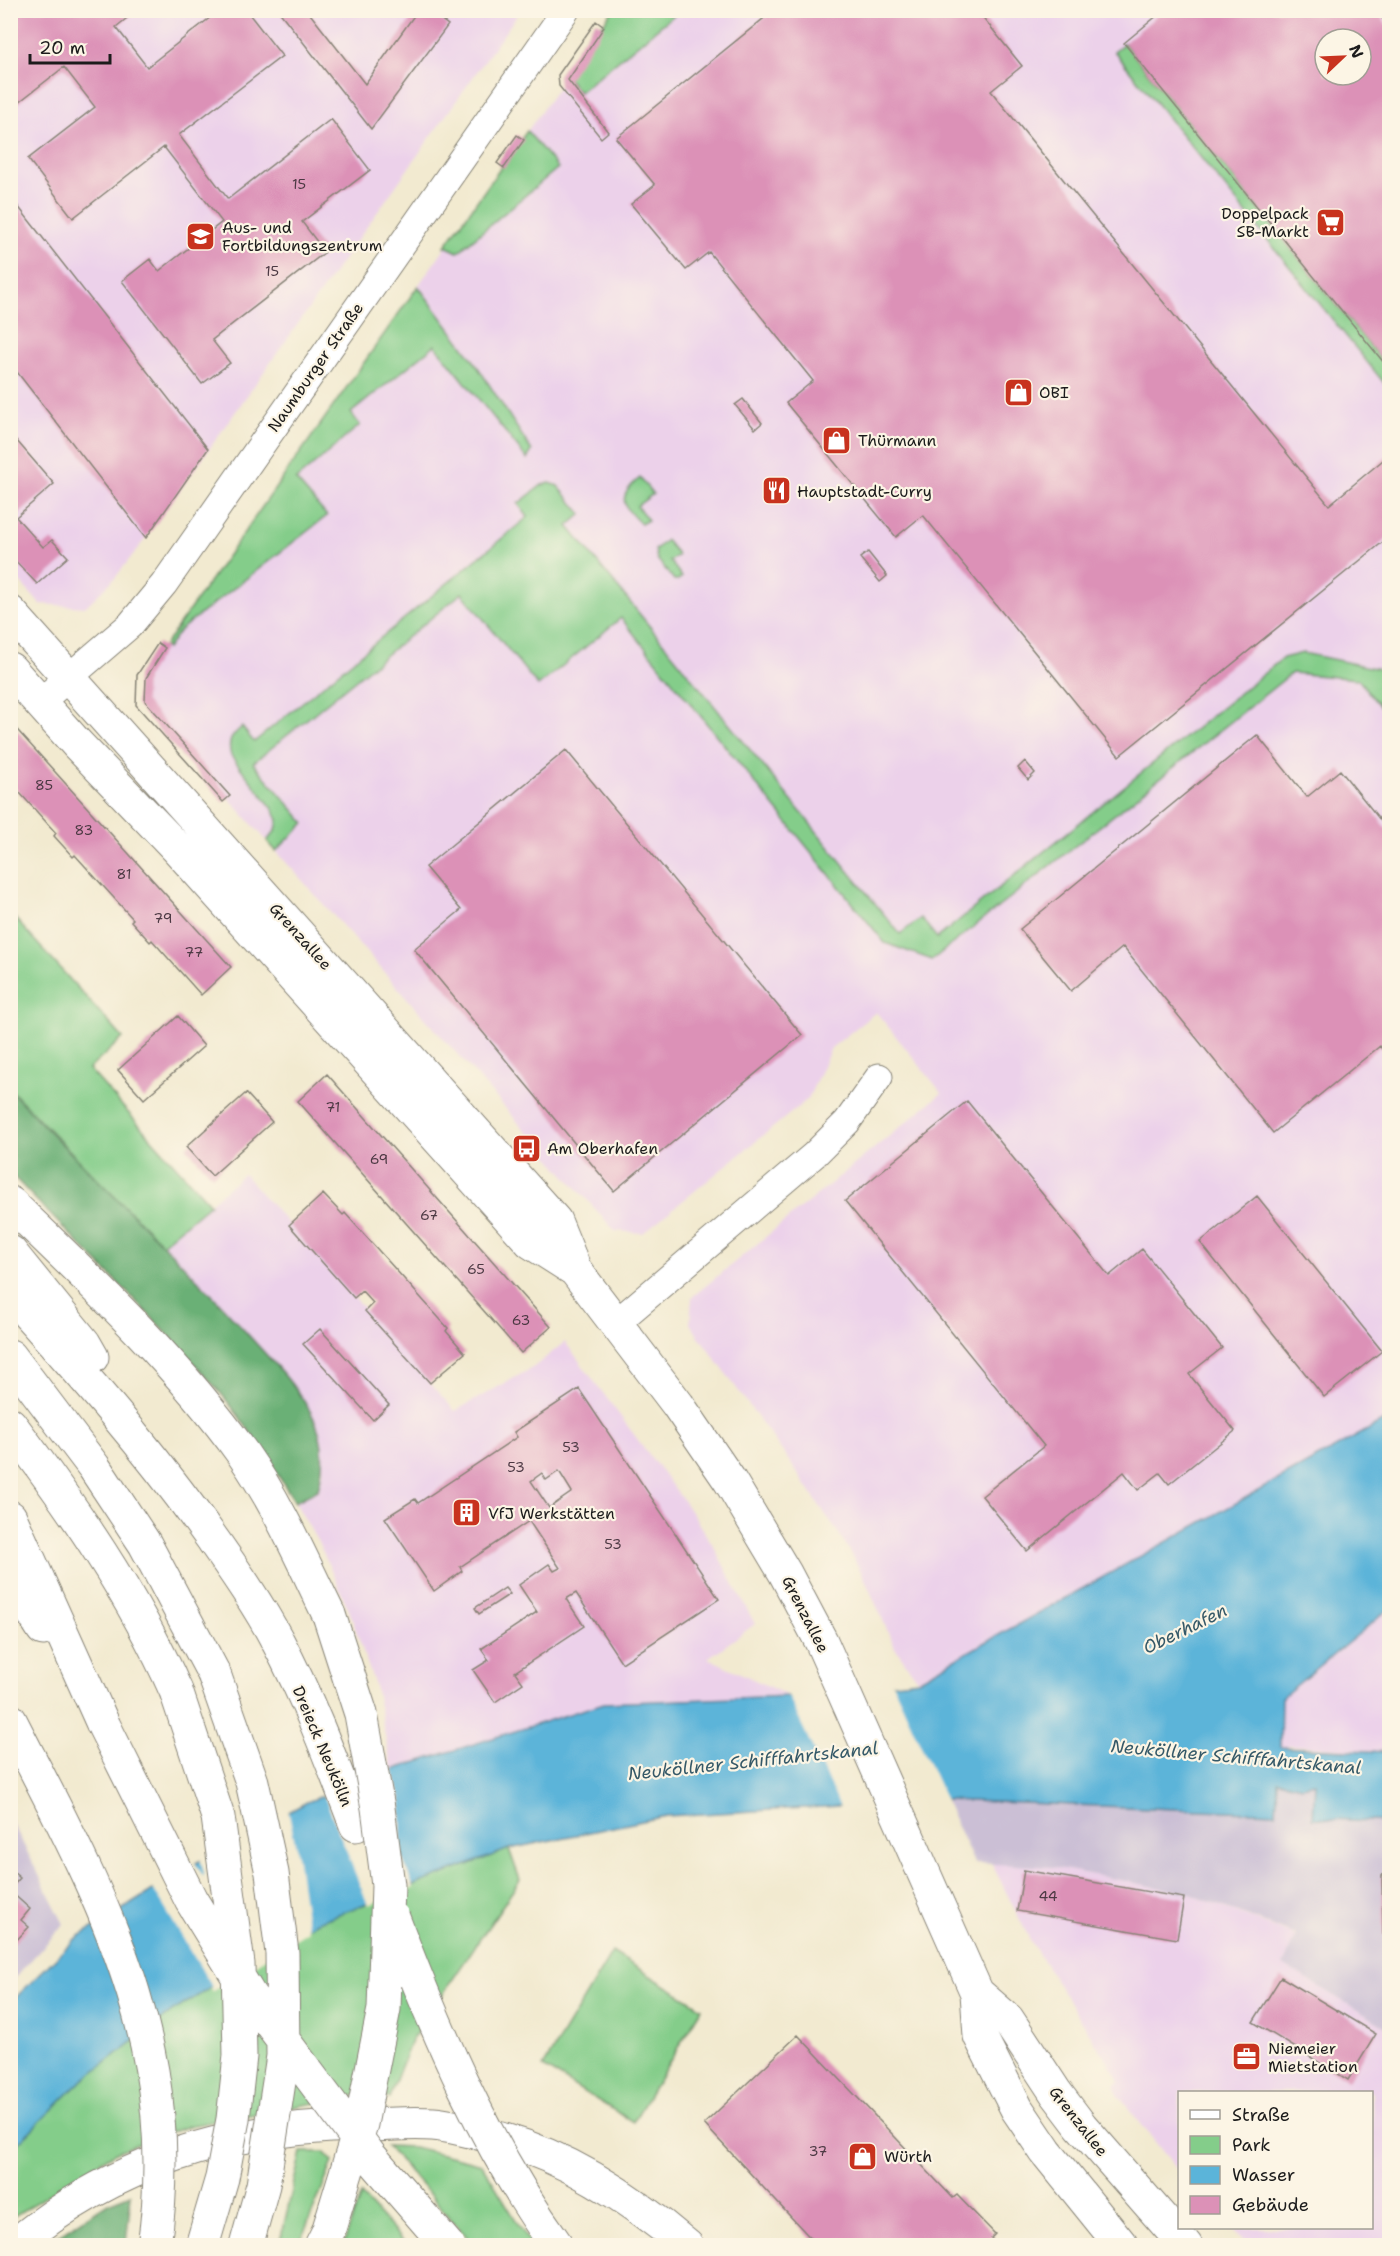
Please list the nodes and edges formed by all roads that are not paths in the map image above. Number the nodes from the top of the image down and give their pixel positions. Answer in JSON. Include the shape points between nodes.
{"nodes":[{"id":1,"x":566,"y":10,"type":"edge"},
{"id":2,"x":10,"y":612,"type":"edge"},
{"id":3,"x":10,"y":669,"type":"edge"},
{"id":4,"x":69,"y":678,"type":"junction"},
{"id":5,"x":40,"y":702,"type":"junction"},
{"id":6,"x":879,"y":1077,"type":"dead end"},
{"id":7,"x":10,"y":1203,"type":"edge"},
{"id":8,"x":10,"y":1252,"type":"edge"},
{"id":9,"x":575,"y":1270,"type":"junction"},
{"id":10,"x":10,"y":1294,"type":"edge"},
{"id":11,"x":616,"y":1323,"type":"junction"},
{"id":12,"x":10,"y":1356,"type":"edge"},
{"id":13,"x":10,"y":1424,"type":"edge"},
{"id":14,"x":136,"y":1438,"type":"junction"},
{"id":15,"x":10,"y":1517,"type":"edge"},
{"id":16,"x":10,"y":1577,"type":"edge"},
{"id":17,"x":10,"y":1720,"type":"edge"},
{"id":18,"x":104,"y":1724,"type":"junction"},
{"id":19,"x":977,"y":1993,"type":"junction"},
{"id":20,"x":14,"y":2246,"type":"edge"},
{"id":21,"x":154,"y":2246,"type":"edge"},
{"id":22,"x":202,"y":2246,"type":"edge"},
{"id":23,"x":246,"y":2246,"type":"edge"},
{"id":24,"x":321,"y":2246,"type":"edge"},
{"id":25,"x":448,"y":2246,"type":"edge"},
{"id":26,"x":557,"y":2246,"type":"edge"},
{"id":27,"x":687,"y":2246,"type":"edge"},
{"id":28,"x":1122,"y":2246,"type":"edge"},
{"id":29,"x":1185,"y":2246,"type":"edge"}],
"edges":[{"from":1,"to":4,"type":"street","name":"Naumburger Straße","via":[[201,534],[130,625]]},
{"from":2,"to":4,"type":"main road","name":"Grenzallee"},
{"from":3,"to":5,"type":"main road","name":"Grenzallee"},
{"from":4,"to":5,"type":"street","name":"Naumburger Straße"},
{"from":4,"to":9,"type":"main road","name":"Grenzallee","via":[[517,1176],[555,1221]]},
{"from":5,"to":9,"type":"main road","name":"Grenzallee","via":[[176,847],[531,1242]]},
{"from":6,"to":11,"type":"street","via":[[847,1122],[814,1155]]},
{"from":7,"to":24,"type":"main road","bridge":true,"via":[[123,1313],[208,1408],[244,1456],[276,1507],[329,1615],[361,1714],[388,1885],[384,2009],[361,2124]]},
{"from":8,"to":14,"type":"main road","via":[[84,1343]]},
{"from":9,"to":11,"type":"main road","name":"Grenzallee"},
{"from":10,"to":14,"type":"main road","name":"Dreieck Neukölln"},
{"from":11,"to":19,"type":"main road","name":"Grenzallee","via":[[736,1489],[785,1573],[820,1641]]},
{"from":12,"to":23,"type":"main road","bridge":true,"via":[[94,1467],[145,1544],[214,1674],[252,1782],[272,1873],[282,1953],[283,2056],[263,2185]]},
{"from":13,"to":22,"type":"main road","bridge":true,"via":[[91,1533],[154,1641],[176,1691],[218,1817],[238,1965],[240,2056],[222,2178]]},
{"from":14,"to":26,"type":"main road","name":"Dreieck Neukölln","bridge":true,"via":[[235,1571],[277,1639],[322,1735],[416,1978],[459,2077],[496,2152]]},
{"from":15,"to":18,"type":"main road"},
{"from":16,"to":18,"type":"main road"},
{"from":17,"to":21,"type":"main road","bridge":true,"via":[[67,1830],[118,1946],[148,2038],[160,2144],[160,2207]]},
{"from":18,"to":25,"type":"main road","bridge":true,"via":[[191,1900],[250,1996],[370,2156]]},
{"from":19,"to":28,"type":"main road","name":"Grenzallee","via":[[980,2036],[1017,2109],[1052,2160]]},
{"from":19,"to":29,"type":"main road","name":"Grenzallee","via":[[1008,2020],[1081,2126]]},
{"from":20,"to":27,"type":"main road","via":[[95,2189],[200,2145],[308,2126],[434,2124],[506,2141],[581,2171],[651,2215]]}]}
